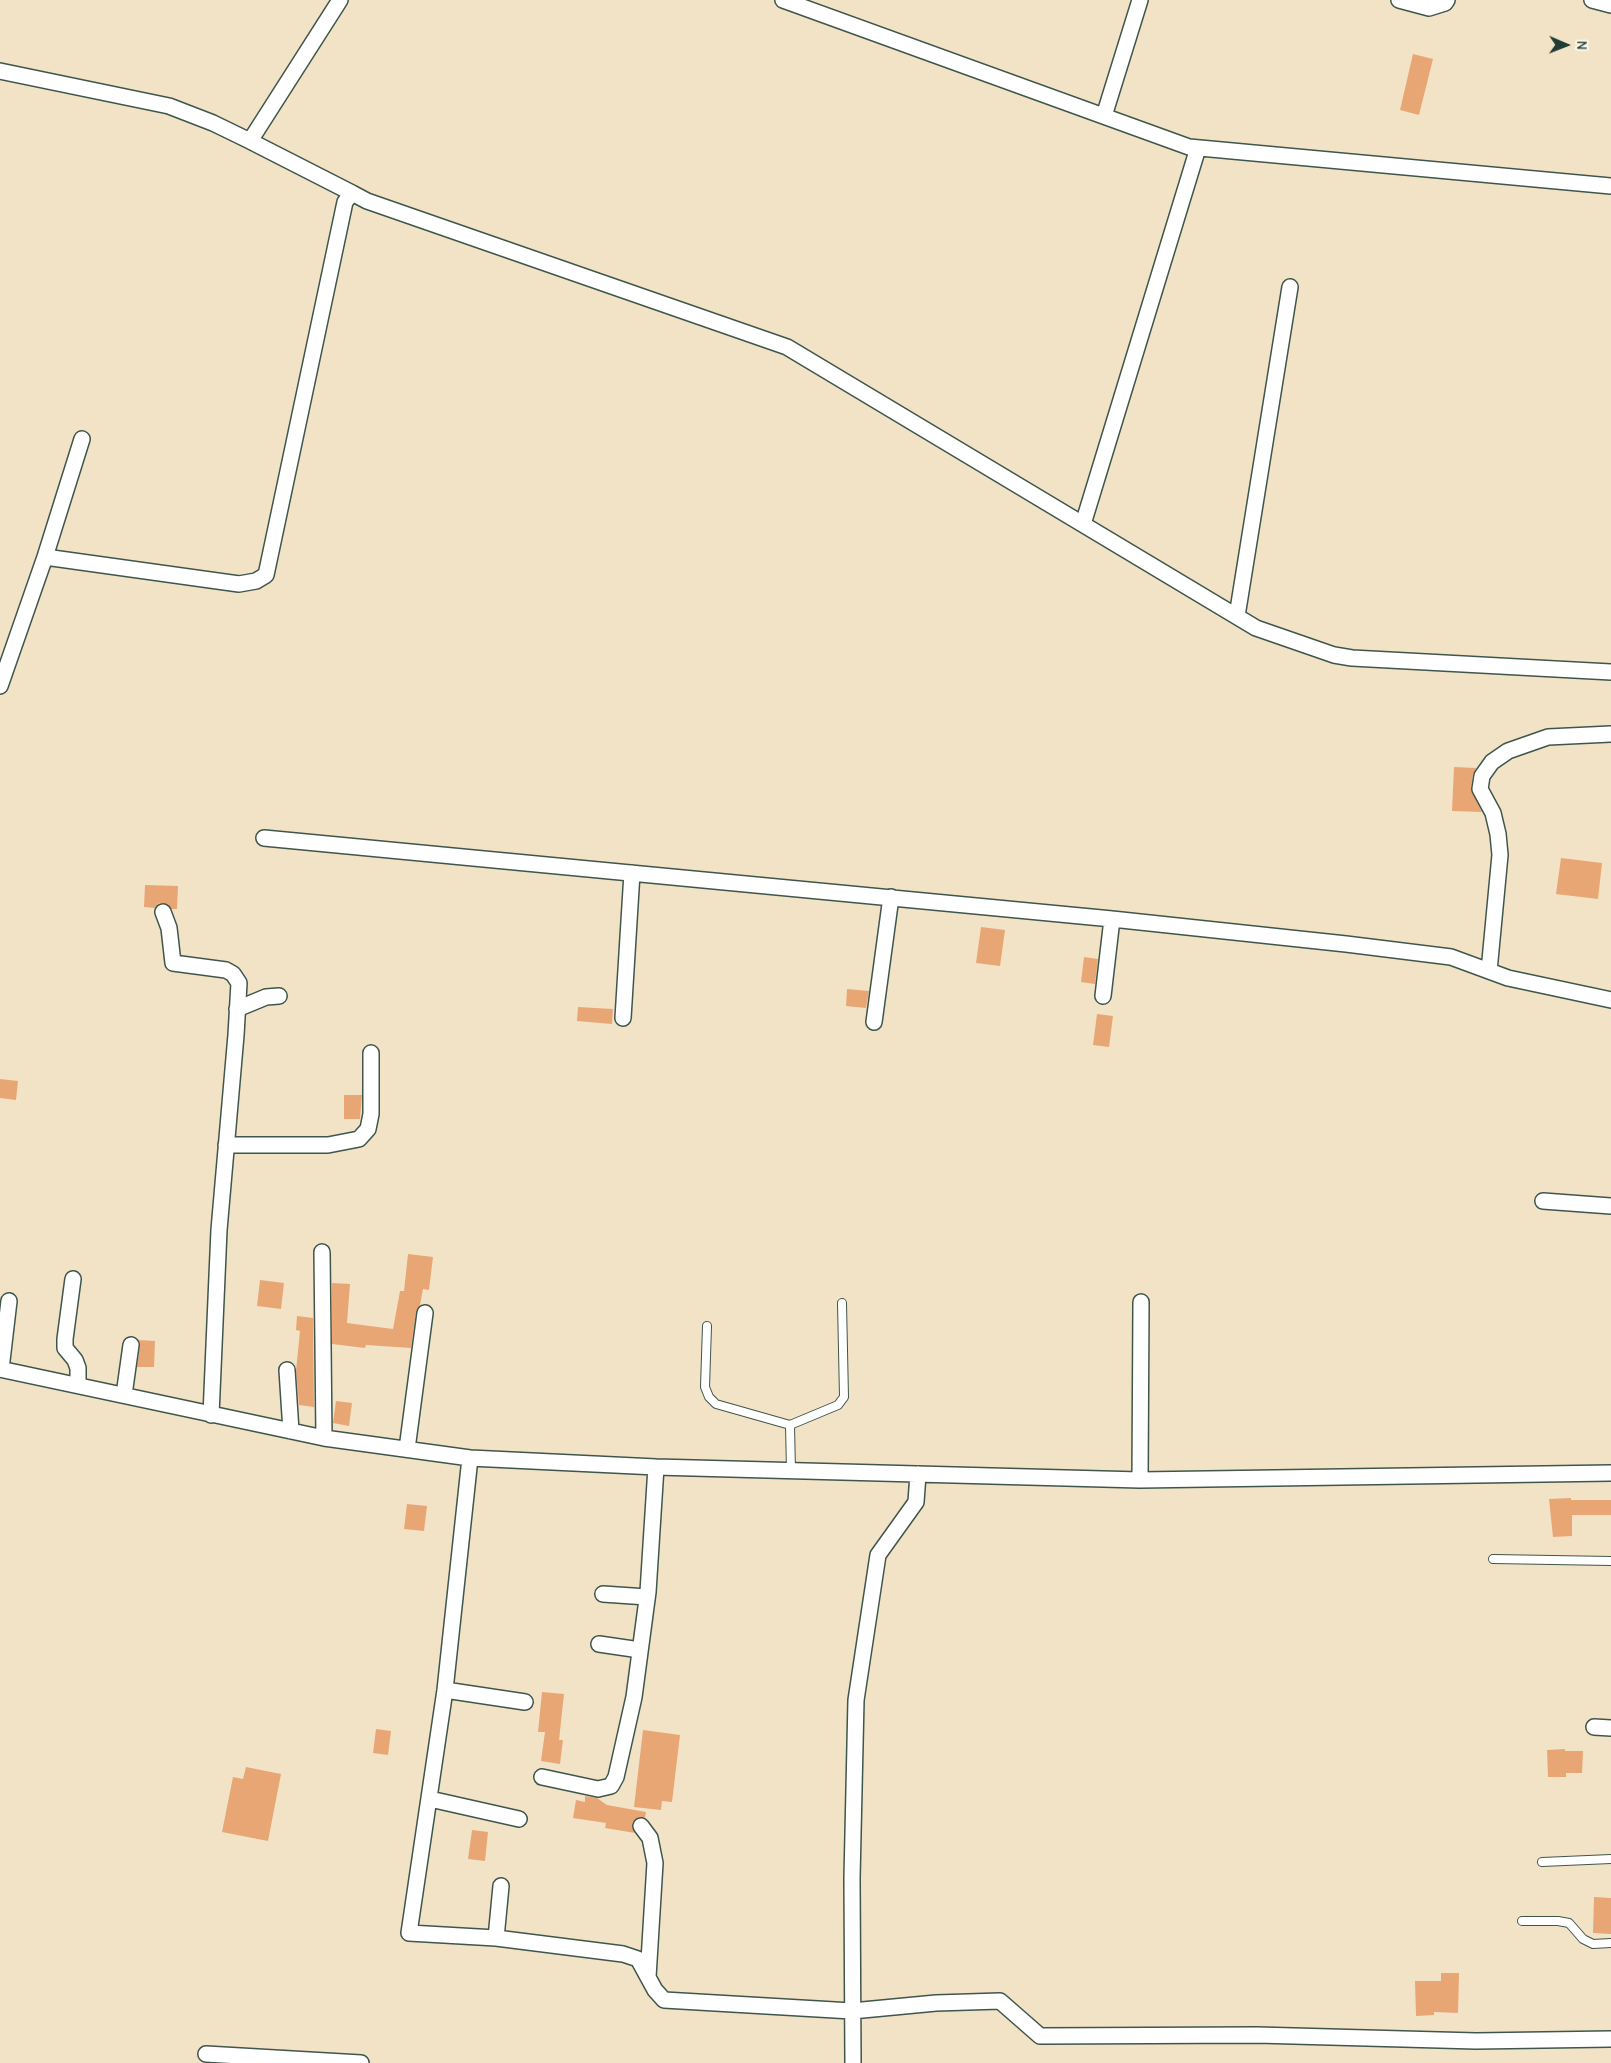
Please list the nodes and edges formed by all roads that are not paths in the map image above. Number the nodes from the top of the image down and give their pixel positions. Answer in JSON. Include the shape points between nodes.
{"nodes":[{"id":1,"x":340,"y":0,"type":"edge"},
{"id":2,"x":783,"y":0,"type":"edge"},
{"id":3,"x":1140,"y":0,"type":"edge"},
{"id":4,"x":1400,"y":0,"type":"edge"},
{"id":5,"x":1447,"y":0,"type":"edge"},
{"id":6,"x":1592,"y":0,"type":"edge"},
{"id":7,"x":1611,"y":5,"type":"edge"},
{"id":8,"x":0,"y":71,"type":"edge"},
{"id":9,"x":1104,"y":116,"type":"junction"},
{"id":10,"x":250,"y":141,"type":"junction"},
{"id":11,"x":1198,"y":148,"type":"junction"},
{"id":12,"x":1611,"y":186,"type":"edge"},
{"id":13,"x":352,"y":193,"type":"junction"},
{"id":14,"x":1290,"y":287,"type":"dead end"},
{"id":15,"x":82,"y":439,"type":"dead end"},
{"id":16,"x":1083,"y":524,"type":"junction"},
{"id":17,"x":45,"y":557,"type":"junction"},
{"id":18,"x":1237,"y":616,"type":"junction"},
{"id":19,"x":1611,"y":672,"type":"edge"},
{"id":20,"x":0,"y":686,"type":"edge"},
{"id":21,"x":1611,"y":734,"type":"edge"},
{"id":22,"x":264,"y":838,"type":"dead end"},
{"id":23,"x":632,"y":873,"type":"junction"},
{"id":24,"x":891,"y":898,"type":"junction"},
{"id":25,"x":163,"y":912,"type":"dead end"},
{"id":26,"x":1112,"y":919,"type":"junction"},
{"id":27,"x":1489,"y":971,"type":"junction"},
{"id":28,"x":279,"y":996,"type":"dead end"},
{"id":29,"x":1103,"y":996,"type":"dead end"},
{"id":30,"x":1611,"y":1000,"type":"edge"},
{"id":31,"x":237,"y":1009,"type":"junction"},
{"id":32,"x":623,"y":1018,"type":"dead end"},
{"id":33,"x":874,"y":1022,"type":"dead end"},
{"id":34,"x":371,"y":1053,"type":"dead end"},
{"id":35,"x":226,"y":1145,"type":"junction"},
{"id":36,"x":1543,"y":1201,"type":"dead end"},
{"id":37,"x":1611,"y":1206,"type":"edge"},
{"id":38,"x":322,"y":1252,"type":"dead end"},
{"id":39,"x":73,"y":1279,"type":"dead end"},
{"id":40,"x":9,"y":1301,"type":"dead end"},
{"id":41,"x":1142,"y":1302,"type":"dead end"},
{"id":42,"x":842,"y":1303,"type":"dead end"},
{"id":43,"x":425,"y":1313,"type":"dead end"},
{"id":44,"x":707,"y":1326,"type":"dead end"},
{"id":45,"x":131,"y":1345,"type":"dead end"},
{"id":46,"x":1,"y":1369,"type":"edge"},
{"id":47,"x":287,"y":1370,"type":"dead end"},
{"id":48,"x":78,"y":1386,"type":"junction"},
{"id":49,"x":124,"y":1395,"type":"junction"},
{"id":50,"x":211,"y":1415,"type":"junction"},
{"id":51,"x":790,"y":1425,"type":"junction"},
{"id":52,"x":292,"y":1431,"type":"junction"},
{"id":53,"x":324,"y":1438,"type":"junction"},
{"id":54,"x":407,"y":1449,"type":"junction"},
{"id":55,"x":470,"y":1458,"type":"junction"},
{"id":56,"x":656,"y":1467,"type":"junction"},
{"id":57,"x":791,"y":1471,"type":"junction"},
{"id":58,"x":1611,"y":1473,"type":"edge"},
{"id":59,"x":918,"y":1474,"type":"junction"},
{"id":60,"x":1140,"y":1480,"type":"junction"},
{"id":61,"x":1493,"y":1559,"type":"dead end"},
{"id":62,"x":1611,"y":1561,"type":"edge"},
{"id":63,"x":603,"y":1594,"type":"dead end"},
{"id":64,"x":647,"y":1597,"type":"junction"},
{"id":65,"x":599,"y":1644,"type":"dead end"},
{"id":66,"x":640,"y":1650,"type":"junction"},
{"id":67,"x":445,"y":1690,"type":"junction"},
{"id":68,"x":525,"y":1702,"type":"dead end"},
{"id":69,"x":1594,"y":1727,"type":"dead end"},
{"id":70,"x":1611,"y":1728,"type":"edge"},
{"id":71,"x":542,"y":1777,"type":"dead end"},
{"id":72,"x":430,"y":1800,"type":"junction"},
{"id":73,"x":519,"y":1819,"type":"dead end"},
{"id":74,"x":641,"y":1826,"type":"dead end"},
{"id":75,"x":1611,"y":1859,"type":"edge"},
{"id":76,"x":1542,"y":1862,"type":"dead end"},
{"id":77,"x":501,"y":1886,"type":"dead end"},
{"id":78,"x":1522,"y":1921,"type":"dead end"},
{"id":79,"x":496,"y":1938,"type":"junction"},
{"id":80,"x":1611,"y":1943,"type":"edge"},
{"id":81,"x":648,"y":1978,"type":"junction"},
{"id":82,"x":852,"y":2010,"type":"junction"},
{"id":83,"x":1611,"y":2039,"type":"edge"},
{"id":84,"x":206,"y":2054,"type":"dead end"},
{"id":85,"x":361,"y":2063,"type":"edge"},
{"id":86,"x":853,"y":2063,"type":"edge"}],
"edges":[{"from":1,"to":10,"type":"street"},
{"from":2,"to":9,"type":"street"},
{"from":3,"to":9,"type":"street"},
{"from":4,"to":5,"type":"street","via":[[1429,8]]},
{"from":6,"to":7,"type":"street"},
{"from":8,"to":10,"type":"street","via":[[169,106]]},
{"from":9,"to":11,"type":"street"},
{"from":10,"to":13,"type":"street"},
{"from":11,"to":12,"type":"street"},
{"from":11,"to":16,"type":"street"},
{"from":13,"to":16,"type":"street","via":[[787,346]]},
{"from":13,"to":17,"type":"street","via":[[345,202],[266,575],[256,581],[239,584]]},
{"from":14,"to":18,"type":"street"},
{"from":15,"to":17,"type":"street"},
{"from":16,"to":18,"type":"street"},
{"from":17,"to":20,"type":"street"},
{"from":18,"to":19,"type":"street","via":[[1256,628],[1334,655],[1352,658]]},
{"from":21,"to":27,"type":"street","via":[[1548,737],[1508,751],[1492,762],[1482,776],[1480,789],[1493,813],[1500,855]]},
{"from":22,"to":23,"type":"street"},
{"from":23,"to":24,"type":"street"},
{"from":23,"to":32,"type":"street"},
{"from":24,"to":26,"type":"street"},
{"from":24,"to":33,"type":"street"},
{"from":25,"to":31,"type":"street","via":[[169,928],[173,963],[226,970],[233,974],[238,983]]},
{"from":26,"to":27,"type":"street","via":[[1451,957]]},
{"from":26,"to":29,"type":"street"},
{"from":27,"to":30,"type":"street","via":[[1532,984]]},
{"from":28,"to":31,"type":"street","via":[[266,997]]},
{"from":31,"to":35,"type":"street"},
{"from":34,"to":35,"type":"street","via":[[371,1114],[368,1129],[359,1139],[328,1145]]},
{"from":35,"to":50,"type":"street"},
{"from":36,"to":37,"type":"street"},
{"from":38,"to":53,"type":"street"},
{"from":39,"to":48,"type":"street","via":[[65,1348],[78,1368]]},
{"from":40,"to":46,"type":"street"},
{"from":41,"to":60,"type":"street"},
{"from":42,"to":51,"type":"lane","via":[[844,1397],[838,1405]]},
{"from":43,"to":54,"type":"street"},
{"from":44,"to":51,"type":"lane","via":[[705,1387],[709,1397],[716,1404]]},
{"from":45,"to":49,"type":"street"},
{"from":46,"to":48,"type":"street"},
{"from":47,"to":52,"type":"street"},
{"from":48,"to":49,"type":"street"},
{"from":49,"to":50,"type":"street"},
{"from":50,"to":52,"type":"street"},
{"from":51,"to":57,"type":"lane"},
{"from":52,"to":53,"type":"street"},
{"from":53,"to":54,"type":"street"},
{"from":54,"to":55,"type":"street"},
{"from":55,"to":56,"type":"street"},
{"from":55,"to":67,"type":"street"},
{"from":56,"to":57,"type":"street"},
{"from":56,"to":64,"type":"street"},
{"from":57,"to":59,"type":"street"},
{"from":58,"to":60,"type":"street"},
{"from":59,"to":60,"type":"street"},
{"from":59,"to":82,"type":"street","via":[[916,1502],[878,1554],[856,1700]]},
{"from":61,"to":62,"type":"lane"},
{"from":63,"to":64,"type":"street"},
{"from":64,"to":66,"type":"street"},
{"from":65,"to":66,"type":"street"},
{"from":66,"to":71,"type":"street","via":[[634,1696],[616,1777],[611,1786],[598,1789]]},
{"from":67,"to":68,"type":"street"},
{"from":67,"to":72,"type":"street"},
{"from":69,"to":70,"type":"street"},
{"from":72,"to":73,"type":"street"},
{"from":72,"to":79,"type":"street","via":[[409,1933]]},
{"from":74,"to":81,"type":"street","via":[[650,1838],[655,1863]]},
{"from":75,"to":76,"type":"lane"},
{"from":77,"to":79,"type":"street"},
{"from":78,"to":80,"type":"lane","via":[[1569,1923],[1583,1939],[1593,1944]]},
{"from":79,"to":81,"type":"street","via":[[623,1954],[638,1960]]},
{"from":81,"to":82,"type":"street","via":[[664,2000]]},
{"from":82,"to":83,"type":"street","via":[[936,2002],[1000,2002],[1040,2036],[1257,2035],[1476,2041]]},
{"from":82,"to":86,"type":"street"},
{"from":84,"to":85,"type":"street"}]}
